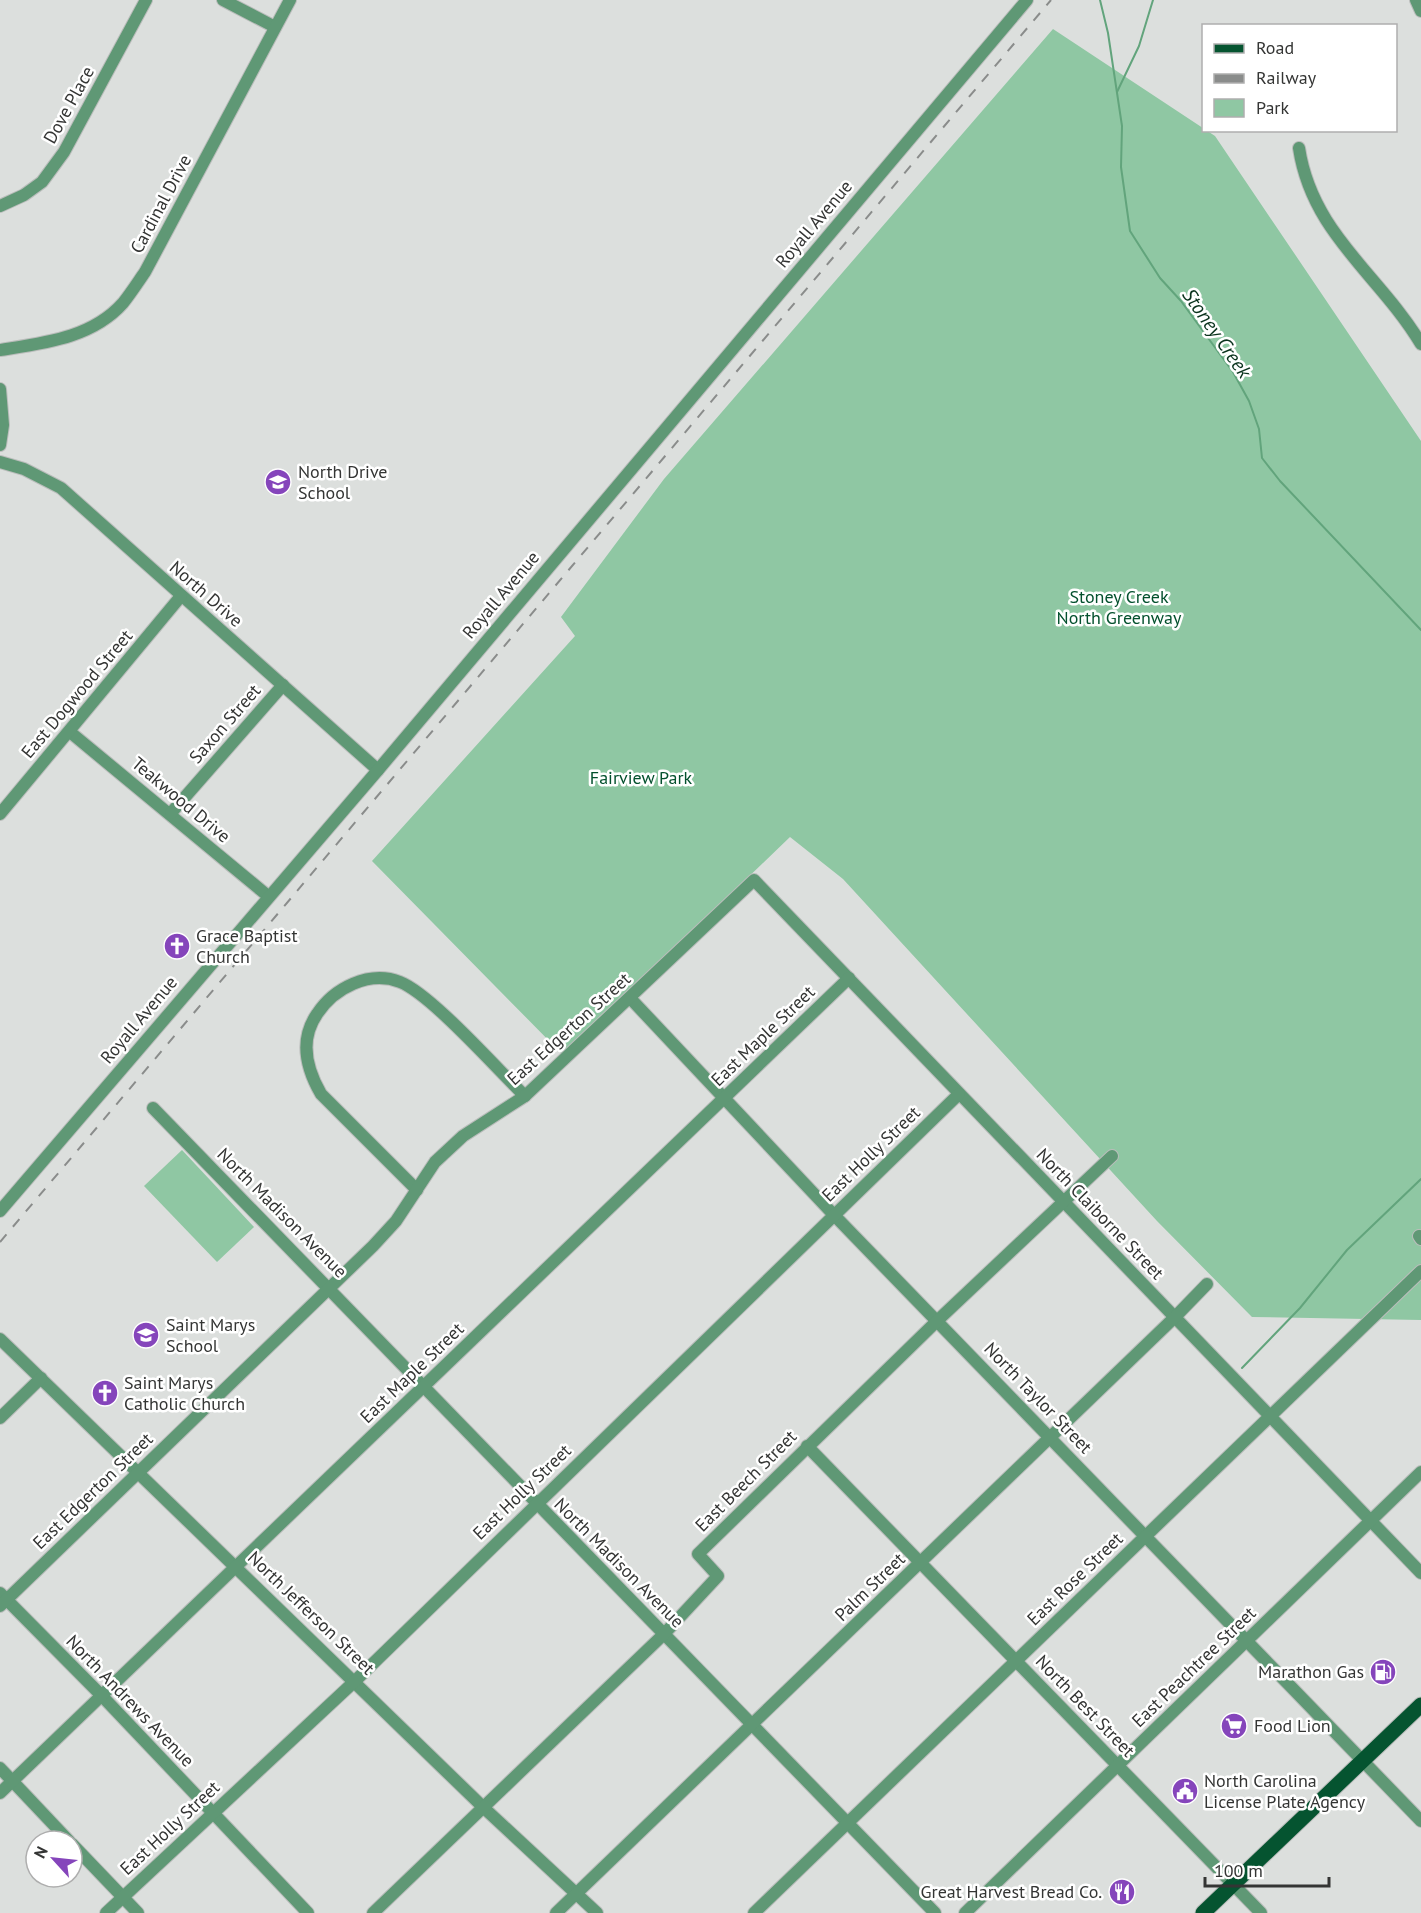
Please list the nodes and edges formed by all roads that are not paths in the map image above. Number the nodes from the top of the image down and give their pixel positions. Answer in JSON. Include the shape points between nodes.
{"nodes":[{"id":1,"x":146,"y":0,"type":"edge"},
{"id":2,"x":224,"y":0,"type":"edge"},
{"id":3,"x":290,"y":0,"type":"edge"},
{"id":4,"x":1026,"y":0,"type":"edge"},
{"id":5,"x":1416,"y":0,"type":"edge"},
{"id":6,"x":1421,"y":11,"type":"edge"},
{"id":7,"x":275,"y":27,"type":"junction"},
{"id":8,"x":1299,"y":148,"type":"dead end"},
{"id":9,"x":0,"y":206,"type":"edge"},
{"id":10,"x":1421,"y":344,"type":"edge"},
{"id":11,"x":0,"y":350,"type":"edge"},
{"id":12,"x":0,"y":389,"type":"edge"},
{"id":13,"x":0,"y":445,"type":"edge"},
{"id":14,"x":0,"y":462,"type":"edge"},
{"id":15,"x":181,"y":596,"type":"junction"},
{"id":16,"x":283,"y":685,"type":"junction"},
{"id":17,"x":70,"y":732,"type":"junction"},
{"id":18,"x":378,"y":770,"type":"junction"},
{"id":19,"x":171,"y":813,"type":"junction"},
{"id":20,"x":0,"y":814,"type":"edge"},
{"id":21,"x":754,"y":880,"type":"joint"},
{"id":22,"x":268,"y":896,"type":"junction"},
{"id":23,"x":849,"y":978,"type":"junction"},
{"id":24,"x":630,"y":998,"type":"junction"},
{"id":25,"x":959,"y":1094,"type":"junction"},
{"id":26,"x":525,"y":1096,"type":"junction"},
{"id":27,"x":723,"y":1099,"type":"junction"},
{"id":28,"x":153,"y":1108,"type":"dead end"},
{"id":29,"x":1113,"y":1156,"type":"dead end"},
{"id":30,"x":417,"y":1190,"type":"junction"},
{"id":31,"x":1062,"y":1202,"type":"junction"},
{"id":32,"x":0,"y":1211,"type":"edge"},
{"id":33,"x":833,"y":1214,"type":"junction"},
{"id":34,"x":1421,"y":1271,"type":"edge"},
{"id":35,"x":1207,"y":1284,"type":"dead end"},
{"id":36,"x":330,"y":1287,"type":"junction"},
{"id":37,"x":1175,"y":1317,"type":"junction"},
{"id":38,"x":938,"y":1320,"type":"junction"},
{"id":39,"x":0,"y":1339,"type":"edge"},
{"id":40,"x":41,"y":1378,"type":"junction"},
{"id":41,"x":424,"y":1386,"type":"junction"},
{"id":42,"x":1272,"y":1416,"type":"junction"},
{"id":43,"x":0,"y":1418,"type":"edge"},
{"id":44,"x":1051,"y":1438,"type":"junction"},
{"id":45,"x":807,"y":1446,"type":"junction"},
{"id":46,"x":139,"y":1472,"type":"junction"},
{"id":47,"x":1421,"y":1472,"type":"edge"},
{"id":48,"x":536,"y":1504,"type":"junction"},
{"id":49,"x":1372,"y":1521,"type":"junction"},
{"id":50,"x":1146,"y":1536,"type":"junction"},
{"id":51,"x":921,"y":1563,"type":"junction"},
{"id":52,"x":238,"y":1567,"type":"junction"},
{"id":53,"x":1421,"y":1573,"type":"edge"},
{"id":54,"x":2,"y":1600,"type":"edge"},
{"id":55,"x":664,"y":1634,"type":"junction"},
{"id":56,"x":1249,"y":1640,"type":"junction"},
{"id":57,"x":1017,"y":1660,"type":"junction"},
{"id":58,"x":355,"y":1681,"type":"junction"},
{"id":59,"x":102,"y":1696,"type":"junction"},
{"id":60,"x":1421,"y":1705,"type":"edge"},
{"id":61,"x":752,"y":1725,"type":"junction"},
{"id":62,"x":1363,"y":1760,"type":"junction"},
{"id":63,"x":1117,"y":1765,"type":"junction"},
{"id":64,"x":0,"y":1768,"type":"edge"},
{"id":65,"x":12,"y":1781,"type":"junction"},
{"id":66,"x":0,"y":1793,"type":"edge"},
{"id":67,"x":484,"y":1808,"type":"junction"},
{"id":68,"x":211,"y":1813,"type":"junction"},
{"id":69,"x":1421,"y":1821,"type":"edge"},
{"id":70,"x":848,"y":1822,"type":"junction"},
{"id":71,"x":58,"y":1829,"type":"edge"},
{"id":72,"x":84,"y":1857,"type":"edge"},
{"id":73,"x":1234,"y":1884,"type":"junction"},
{"id":74,"x":576,"y":1893,"type":"junction"},
{"id":75,"x":122,"y":1898,"type":"junction"},
{"id":76,"x":106,"y":1913,"type":"edge"},
{"id":77,"x":138,"y":1913,"type":"edge"},
{"id":78,"x":308,"y":1913,"type":"edge"},
{"id":79,"x":373,"y":1913,"type":"edge"},
{"id":80,"x":556,"y":1913,"type":"edge"},
{"id":81,"x":597,"y":1913,"type":"edge"},
{"id":82,"x":754,"y":1913,"type":"edge"},
{"id":83,"x":935,"y":1913,"type":"edge"},
{"id":84,"x":965,"y":1913,"type":"edge"},
{"id":85,"x":1203,"y":1913,"type":"edge"},
{"id":86,"x":1261,"y":1913,"type":"edge"}],
"edges":[{"from":1,"to":9,"type":"street","name":"Dove Place","via":[[64,152],[42,182]]},
{"from":2,"to":7,"type":"street"},
{"from":3,"to":7,"type":"street","name":"Cardinal Drive"},
{"from":4,"to":18,"type":"street","name":"Royall Avenue"},
{"from":5,"to":6,"type":"street"},
{"from":7,"to":11,"type":"street","name":"Cardinal Drive","via":[[145,272],[123,303],[83,332]]},
{"from":8,"to":10,"type":"street","via":[[1319,210],[1345,250],[1407,321]]},
{"from":12,"to":13,"type":"street"},
{"from":14,"to":15,"type":"street","name":"North Drive","via":[[61,488]]},
{"from":15,"to":16,"type":"street","name":"North Drive"},
{"from":15,"to":17,"type":"street","name":"East Dogwood Street"},
{"from":16,"to":18,"type":"street","name":"North Drive"},
{"from":16,"to":19,"type":"street","name":"Saxon Street"},
{"from":17,"to":19,"type":"street","name":"Teakwood Drive"},
{"from":17,"to":20,"type":"street","name":"East Dogwood Street"},
{"from":18,"to":22,"type":"street","name":"Royall Avenue"},
{"from":19,"to":22,"type":"street","name":"Teakwood Drive"},
{"from":21,"to":23,"type":"street","name":"North Claiborne Street"},
{"from":21,"to":24,"type":"street","name":"East Edgerton Street"},
{"from":22,"to":32,"type":"street","name":"Royall Avenue"},
{"from":23,"to":25,"type":"street","name":"North Claiborne Street"},
{"from":23,"to":27,"type":"street","name":"East Maple Street"},
{"from":24,"to":26,"type":"street","name":"East Edgerton Street"},
{"from":24,"to":27,"type":"street","name":"North Taylor Street"},
{"from":25,"to":31,"type":"street","name":"North Claiborne Street"},
{"from":25,"to":33,"type":"street","name":"East Holly Street"},
{"from":26,"to":30,"type":"street","name":"East Edgerton Street","via":[[464,1136],[435,1162]]},
{"from":26,"to":30,"type":"street","via":[[437,1010],[401,982],[367,980],[344,987],[322,1005],[308,1026],[305,1052],[310,1075],[321,1094]]},
{"from":27,"to":33,"type":"street","name":"North Taylor Street"},
{"from":27,"to":41,"type":"street","name":"East Maple Street"},
{"from":28,"to":36,"type":"street","name":"North Madison Avenue"},
{"from":29,"to":31,"type":"street","name":"East Beech Street"},
{"from":30,"to":36,"type":"street","name":"East Edgerton Street","via":[[374,1246]]},
{"from":31,"to":37,"type":"street","name":"North Claiborne Street"},
{"from":31,"to":38,"type":"street","name":"East Beech Street"},
{"from":33,"to":38,"type":"street","name":"North Taylor Street"},
{"from":33,"to":48,"type":"street","name":"East Holly Street"},
{"from":34,"to":42,"type":"street","name":"East Rose Street"},
{"from":35,"to":37,"type":"street","name":"Palm Street"},
{"from":36,"to":41,"type":"street","name":"North Madison Avenue"},
{"from":36,"to":46,"type":"street","name":"East Edgerton Street"},
{"from":37,"to":42,"type":"street","name":"North Claiborne Street"},
{"from":37,"to":44,"type":"street","name":"Palm Street"},
{"from":38,"to":44,"type":"street","name":"North Taylor Street"},
{"from":38,"to":45,"type":"street","name":"East Beech Street"},
{"from":39,"to":40,"type":"street","name":"North Jefferson Street"},
{"from":40,"to":43,"type":"street"},
{"from":40,"to":46,"type":"street","name":"North Jefferson Street"},
{"from":41,"to":48,"type":"street","name":"North Madison Avenue"},
{"from":41,"to":52,"type":"street","name":"East Maple Street"},
{"from":42,"to":49,"type":"street","name":"North Claiborne Street"},
{"from":42,"to":50,"type":"street","name":"East Rose Street"},
{"from":44,"to":50,"type":"street","name":"North Taylor Street"},
{"from":44,"to":51,"type":"street","name":"Palm Street"},
{"from":45,"to":51,"type":"street","name":"North Best Street"},
{"from":45,"to":55,"type":"street","name":"East Beech Street","via":[[698,1554],[718,1576]]},
{"from":46,"to":52,"type":"street","name":"North Jefferson Street"},
{"from":46,"to":54,"type":"street","name":"East Edgerton Street"},
{"from":47,"to":49,"type":"street","name":"East Peachtree Street"},
{"from":48,"to":55,"type":"street","name":"North Madison Avenue"},
{"from":48,"to":58,"type":"street","name":"East Holly Street"},
{"from":49,"to":53,"type":"street","name":"North Claiborne Street"},
{"from":49,"to":56,"type":"street","name":"East Peachtree Street"},
{"from":50,"to":56,"type":"street","name":"North Taylor Street"},
{"from":50,"to":57,"type":"street","name":"East Rose Street"},
{"from":51,"to":57,"type":"street","name":"North Best Street"},
{"from":51,"to":61,"type":"street","name":"Palm Street"},
{"from":52,"to":58,"type":"street","name":"North Jefferson Street"},
{"from":52,"to":59,"type":"street","name":"East Maple Street"},
{"from":54,"to":59,"type":"street","name":"North Andrews Avenue"},
{"from":55,"to":61,"type":"street","name":"North Madison Avenue"},
{"from":55,"to":67,"type":"street","name":"East Beech Street"},
{"from":56,"to":62,"type":"street","name":"North Taylor Street"},
{"from":56,"to":63,"type":"street","name":"East Peachtree Street"},
{"from":57,"to":63,"type":"street","name":"North Best Street"},
{"from":57,"to":70,"type":"street","name":"East Rose Street"},
{"from":58,"to":67,"type":"street","name":"North Jefferson Street"},
{"from":58,"to":68,"type":"street","name":"East Holly Street"},
{"from":59,"to":65,"type":"street","name":"East Maple Street"},
{"from":59,"to":68,"type":"street","name":"North Andrews Avenue"},
{"from":60,"to":62,"type":"main road"},
{"from":61,"to":70,"type":"street","name":"North Madison Avenue"},
{"from":61,"to":74,"type":"street","name":"Palm Street"},
{"from":62,"to":69,"type":"street","name":"North Taylor Street"},
{"from":62,"to":73,"type":"main road"},
{"from":63,"to":73,"type":"street","name":"North Best Street"},
{"from":63,"to":84,"type":"street","name":"East Peachtree Street"},
{"from":64,"to":65,"type":"street"},
{"from":65,"to":66,"type":"street","name":"East Maple Street"},
{"from":65,"to":71,"type":"street"},
{"from":67,"to":74,"type":"street","name":"North Jefferson Street"},
{"from":67,"to":79,"type":"street","name":"East Beech Street"},
{"from":68,"to":75,"type":"street","name":"East Holly Street"},
{"from":68,"to":78,"type":"street","name":"North Andrews Avenue"},
{"from":70,"to":82,"type":"street","name":"East Rose Street"},
{"from":70,"to":83,"type":"street","name":"North Madison Avenue"},
{"from":72,"to":75,"type":"street"},
{"from":73,"to":85,"type":"main road"},
{"from":73,"to":86,"type":"street","name":"North Best Street"},
{"from":74,"to":80,"type":"street","name":"Palm Street"},
{"from":74,"to":81,"type":"street","name":"North Jefferson Street"},
{"from":75,"to":76,"type":"street","name":"East Holly Street"},
{"from":75,"to":77,"type":"street"}]}
